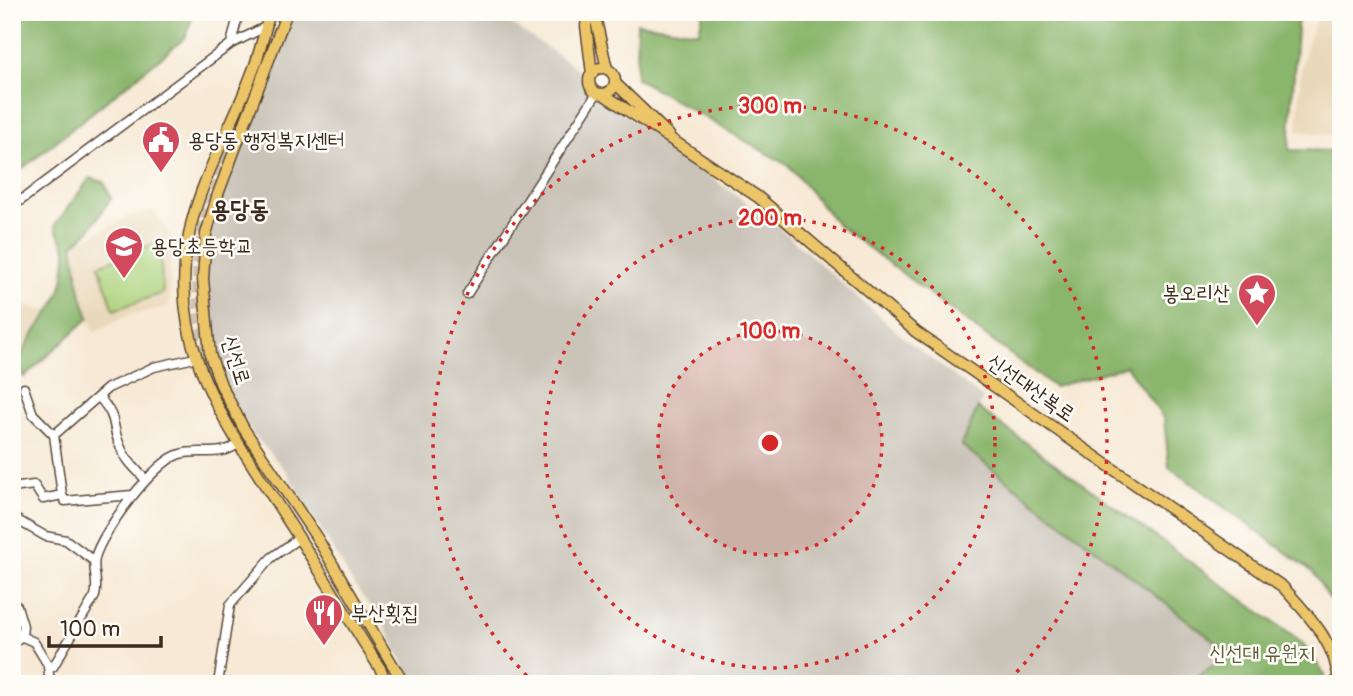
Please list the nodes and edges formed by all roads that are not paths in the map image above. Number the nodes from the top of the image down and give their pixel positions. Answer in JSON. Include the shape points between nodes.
{"nodes":[{"id":1,"x":239,"y":12,"type":"edge"},
{"id":2,"x":270,"y":12,"type":"edge"},
{"id":3,"x":287,"y":12,"type":"edge"},
{"id":4,"x":588,"y":12,"type":"edge"},
{"id":5,"x":594,"y":12,"type":"edge"},
{"id":6,"x":265,"y":27,"type":"junction"},
{"id":7,"x":231,"y":44,"type":"junction"},
{"id":8,"x":607,"y":69,"type":"junction"},
{"id":9,"x":592,"y":74,"type":"junction"},
{"id":10,"x":615,"y":83,"type":"junction"},
{"id":11,"x":600,"y":93,"type":"junction"},
{"id":12,"x":674,"y":141,"type":"junction"},
{"id":13,"x":12,"y":207,"type":"edge"},
{"id":14,"x":467,"y":294,"type":"dead end"},
{"id":15,"x":195,"y":358,"type":"junction"},
{"id":16,"x":217,"y":377,"type":"junction"},
{"id":17,"x":204,"y":382,"type":"junction"},
{"id":18,"x":24,"y":388,"type":"dead end"},
{"id":19,"x":99,"y":397,"type":"junction"},
{"id":20,"x":54,"y":435,"type":"junction"},
{"id":21,"x":238,"y":444,"type":"junction"},
{"id":22,"x":146,"y":480,"type":"junction"},
{"id":23,"x":12,"y":488,"type":"edge"},
{"id":24,"x":62,"y":495,"type":"junction"},
{"id":25,"x":132,"y":495,"type":"junction"},
{"id":26,"x":12,"y":517,"type":"edge"},
{"id":27,"x":299,"y":538,"type":"junction"},
{"id":28,"x":94,"y":561,"type":"junction"},
{"id":29,"x":17,"y":606,"type":"dead end"},
{"id":30,"x":12,"y":632,"type":"edge"},
{"id":31,"x":22,"y":636,"type":"junction"},
{"id":32,"x":12,"y":644,"type":"edge"},
{"id":33,"x":48,"y":668,"type":"junction"},
{"id":34,"x":50,"y":684,"type":"edge"},
{"id":35,"x":218,"y":684,"type":"edge"},
{"id":36,"x":386,"y":684,"type":"edge"},
{"id":37,"x":404,"y":684,"type":"edge"},
{"id":38,"x":1339,"y":684,"type":"edge"}],
"edges":[{"from":1,"to":7,"type":"street"},
{"from":2,"to":6,"type":"main road","name":"신선로"},
{"from":3,"to":16,"type":"main road","name":"신선로","via":[[206,234],[205,307]]},
{"from":4,"to":9,"type":"main road"},
{"from":5,"to":8,"type":"main road","name":"신선대산복로"},
{"from":6,"to":7,"type":"street"},
{"from":6,"to":15,"type":"main road","name":"신선로","via":[[253,71],[191,225],[185,279]]},
{"from":7,"to":13,"type":"street"},
{"from":8,"to":9,"type":"main road"},
{"from":8,"to":10,"type":"main road","name":"신선대산복로"},
{"from":9,"to":11,"type":"main road","via":[[590,85]]},
{"from":10,"to":11,"type":"main road"},
{"from":10,"to":12,"type":"main road","name":"신선대산복로"},
{"from":11,"to":12,"type":"main road","name":"신선대산복로"},
{"from":11,"to":14,"type":"street"},
{"from":12,"to":38,"type":"main road","name":"신선대산복로","via":[[758,197],[916,332],[1283,587],[1330,647]]},
{"from":15,"to":17,"type":"main road","name":"신선로"},
{"from":15,"to":19,"type":"street","via":[[154,367],[108,388]]},
{"from":16,"to":17,"type":"main road"},
{"from":16,"to":37,"type":"main road","name":"신선로","via":[[244,429],[317,538]]},
{"from":17,"to":21,"type":"main road","name":"신선로"},
{"from":18,"to":20,"type":"street","via":[[33,414]]},
{"from":19,"to":20,"type":"street"},
{"from":19,"to":22,"type":"street","via":[[115,418],[119,445]]},
{"from":20,"to":24,"type":"street"},
{"from":21,"to":22,"type":"street","via":[[218,453],[178,453]]},
{"from":21,"to":27,"type":"main road","name":"신선로"},
{"from":22,"to":25,"type":"street"},
{"from":23,"to":24,"type":"street","via":[[34,485],[43,499]]},
{"from":24,"to":25,"type":"street","via":[[65,501],[82,502]]},
{"from":25,"to":28,"type":"street"},
{"from":26,"to":28,"type":"street","via":[[45,536],[66,540]]},
{"from":27,"to":35,"type":"street","via":[[271,558],[230,605]]},
{"from":27,"to":36,"type":"main road","name":"신선로"},
{"from":28,"to":33,"type":"street","via":[[95,596],[53,667]]},
{"from":29,"to":31,"type":"street"},
{"from":30,"to":31,"type":"street"},
{"from":31,"to":32,"type":"street"},
{"from":31,"to":33,"type":"street","via":[[34,642]]},
{"from":33,"to":34,"type":"street"}]}
